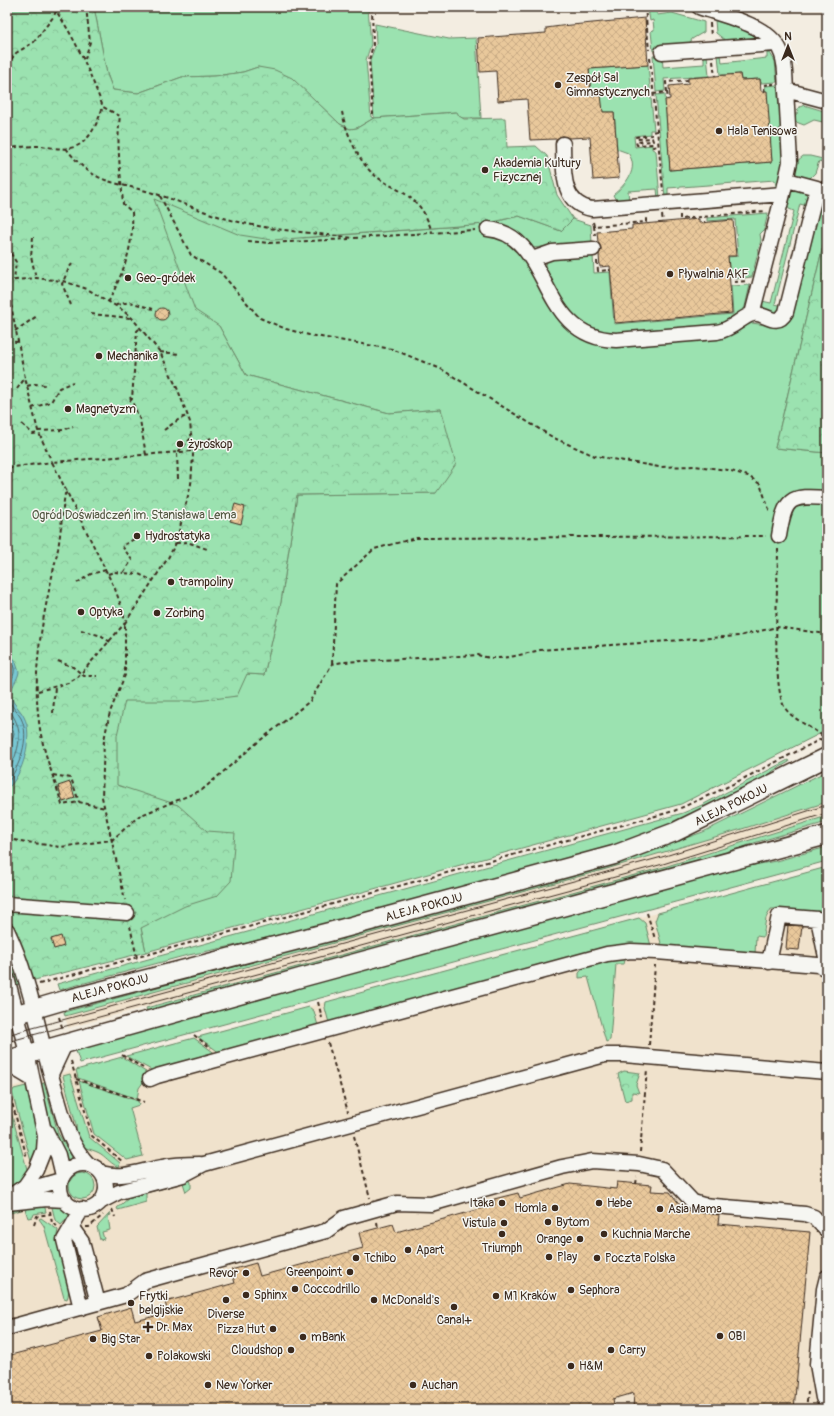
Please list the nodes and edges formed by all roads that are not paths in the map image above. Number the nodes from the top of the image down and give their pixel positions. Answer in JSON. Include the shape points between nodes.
{"nodes":[{"id":1,"x":699,"y":7,"type":"edge"},
{"id":2,"x":776,"y":44,"type":"junction"},
{"id":3,"x":662,"y":52,"type":"dead end"},
{"id":4,"x":782,"y":87,"type":"junction"},
{"id":5,"x":827,"y":101,"type":"edge"},
{"id":6,"x":563,"y":144,"type":"dead end"},
{"id":7,"x":787,"y":180,"type":"junction"},
{"id":8,"x":783,"y":194,"type":"junction"},
{"id":9,"x":488,"y":229,"type":"road end"},
{"id":10,"x":594,"y":242,"type":"road end"},
{"id":11,"x":532,"y":259,"type":"junction"},
{"id":12,"x":752,"y":314,"type":"junction"},
{"id":13,"x":827,"y":498,"type":"edge"},
{"id":14,"x":779,"y":536,"type":"road end"},
{"id":15,"x":827,"y":757,"type":"edge"},
{"id":16,"x":827,"y":835,"type":"edge"},
{"id":17,"x":7,"y":904,"type":"edge"},
{"id":18,"x":127,"y":913,"type":"road end"},
{"id":19,"x":7,"y":930,"type":"edge"},
{"id":20,"x":769,"y":962,"type":"junction"},
{"id":21,"x":827,"y":962,"type":"edge"},
{"id":22,"x":827,"y":969,"type":"edge"},
{"id":23,"x":7,"y":978,"type":"edge"},
{"id":24,"x":19,"y":1013,"type":"edge"},
{"id":25,"x":67,"y":1045,"type":"junction"},
{"id":26,"x":35,"y":1051,"type":"junction"},
{"id":27,"x":7,"y":1060,"type":"edge"},
{"id":28,"x":7,"y":1064,"type":"edge"},
{"id":29,"x":827,"y":1072,"type":"edge"},
{"id":30,"x":51,"y":1074,"type":"junction"},
{"id":31,"x":154,"y":1077,"type":"road end"},
{"id":32,"x":32,"y":1079,"type":"junction"},
{"id":33,"x":44,"y":1129,"type":"junction"},
{"id":34,"x":204,"y":1164,"type":"junction"},
{"id":35,"x":95,"y":1169,"type":"junction"},
{"id":36,"x":62,"y":1178,"type":"junction"},
{"id":37,"x":9,"y":1198,"type":"edge"},
{"id":38,"x":65,"y":1200,"type":"junction"},
{"id":39,"x":105,"y":1205,"type":"junction"},
{"id":40,"x":82,"y":1209,"type":"junction"},
{"id":41,"x":66,"y":1228,"type":"junction"},
{"id":42,"x":827,"y":1231,"type":"edge"},
{"id":43,"x":827,"y":1277,"type":"edge"},
{"id":44,"x":98,"y":1303,"type":"junction"},
{"id":45,"x":81,"y":1308,"type":"junction"},
{"id":46,"x":7,"y":1328,"type":"edge"},
{"id":47,"x":827,"y":1374,"type":"edge"},
{"id":48,"x":822,"y":1404,"type":"edge"}],
"edges":[{"from":1,"to":2,"type":"lane","via":[[763,31]]},
{"from":2,"to":3,"type":"lane"},
{"from":2,"to":4,"type":"lane","via":[[783,60]]},
{"from":4,"to":5,"type":"lane"},
{"from":4,"to":7,"type":"lane","via":[[790,153]]},
{"from":6,"to":8,"type":"lane","via":[[566,189],[579,205],[592,209]]},
{"from":7,"to":8,"type":"lane"},
{"from":7,"to":12,"type":"lane","via":[[817,188],[788,308],[784,316],[775,320]]},
{"from":8,"to":12,"type":"lane"},
{"from":9,"to":11,"type":"lane","via":[[510,234]]},
{"from":10,"to":11,"type":"lane"},
{"from":11,"to":12,"type":"lane","via":[[566,319],[583,332],[598,338],[616,340],[717,332],[730,329]]},
{"from":13,"to":14,"type":"lane","via":[[802,496],[790,502],[782,514]]},
{"from":15,"to":24,"type":"main road","name":"ALEJA POKOJU","via":[[675,832],[614,855]]},
{"from":16,"to":25,"type":"main road"},
{"from":17,"to":18,"type":"lane"},
{"from":19,"to":24,"type":"lane","via":[[17,952]]},
{"from":20,"to":21,"type":"lane","via":[[779,916],[818,919]]},
{"from":20,"to":22,"type":"lane","via":[[818,965]]},
{"from":20,"to":31,"type":"lane","via":[[638,951],[607,954]]},
{"from":23,"to":24,"type":"lane"},
{"from":24,"to":26,"type":"lane"},
{"from":25,"to":26,"type":"main road"},
{"from":25,"to":30,"type":"lane"},
{"from":26,"to":27,"type":"main road"},
{"from":26,"to":30,"type":"lane"},
{"from":26,"to":32,"type":"lane"},
{"from":28,"to":32,"type":"lane"},
{"from":29,"to":34,"type":"lane","via":[[624,1055],[605,1056]]},
{"from":30,"to":35,"type":"lane","via":[[75,1148]]},
{"from":32,"to":33,"type":"lane"},
{"from":33,"to":36,"type":"lane","via":[[56,1149]]},
{"from":33,"to":37,"type":"lane","via":[[44,1150],[36,1170],[25,1186]]},
{"from":34,"to":35,"type":"lane","via":[[162,1167],[126,1176],[114,1176]]},
{"from":34,"to":39,"type":"lane","via":[[183,1175],[119,1192]]},
{"from":35,"to":36,"type":"lane","via":[[82,1164],[74,1166]]},
{"from":35,"to":39,"type":"lane","via":[[106,1186]]},
{"from":36,"to":37,"type":"lane"},
{"from":36,"to":38,"type":"lane","via":[[61,1191]]},
{"from":37,"to":38,"type":"lane"},
{"from":38,"to":40,"type":"lane","via":[[72,1206]]},
{"from":39,"to":40,"type":"lane"},
{"from":40,"to":41,"type":"lane"},
{"from":41,"to":44,"type":"lane","via":[[82,1242]]},
{"from":41,"to":45,"type":"lane","via":[[64,1240]]},
{"from":42,"to":44,"type":"lane","via":[[814,1217],[805,1214],[693,1202],[662,1169],[652,1166],[592,1161],[431,1204],[407,1202],[344,1218],[326,1231],[145,1281],[126,1295]]},
{"from":43,"to":48,"type":"lane","via":[[818,1364]]},
{"from":44,"to":45,"type":"lane"},
{"from":45,"to":46,"type":"lane"},
{"from":47,"to":48,"type":"lane"}]}
